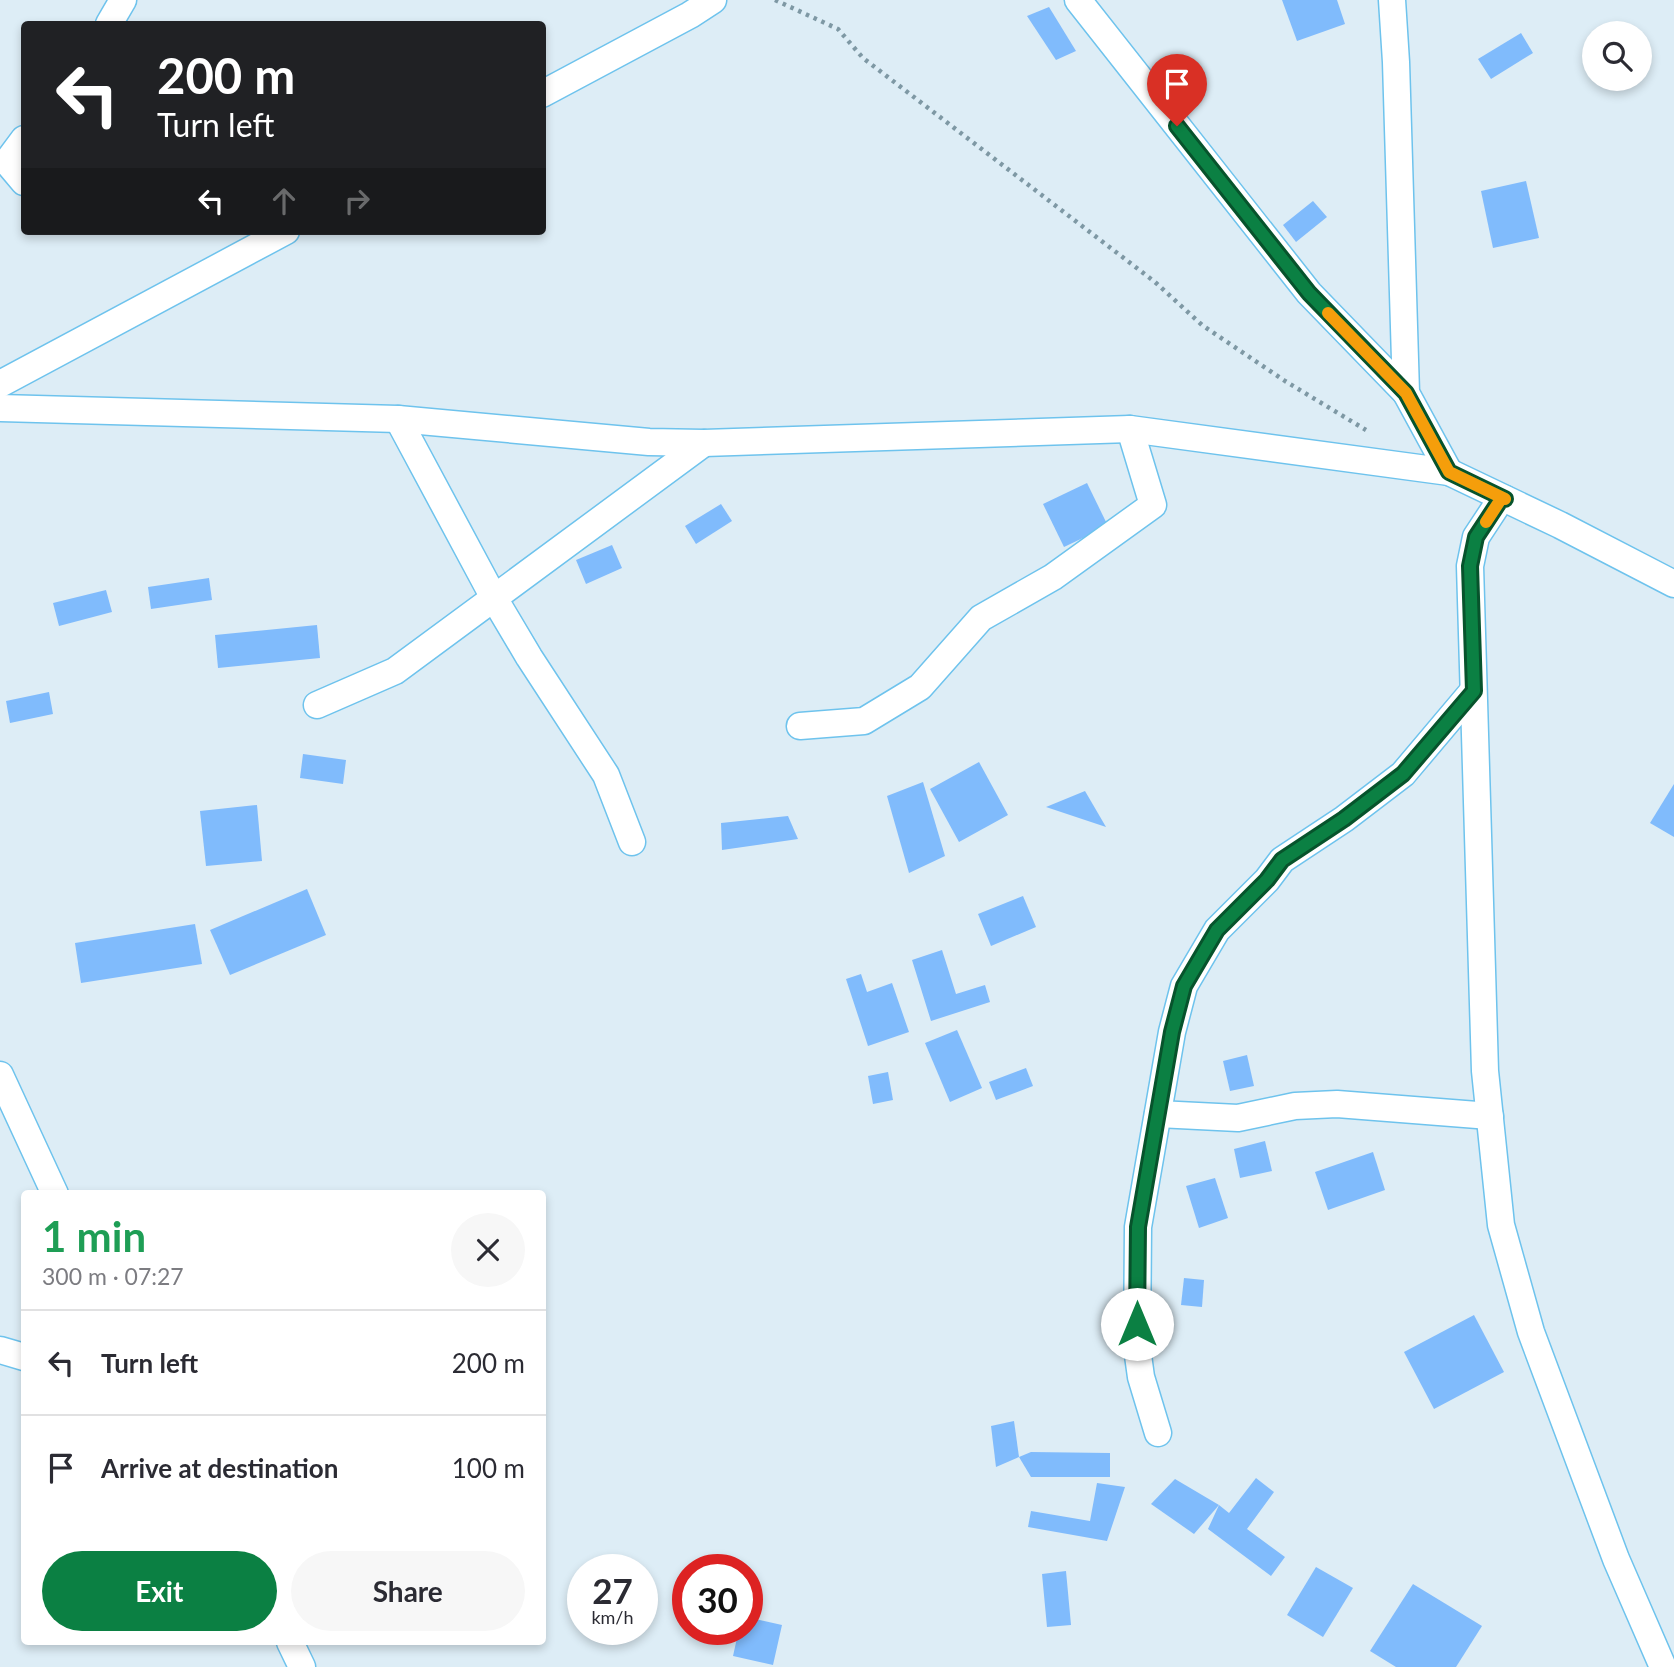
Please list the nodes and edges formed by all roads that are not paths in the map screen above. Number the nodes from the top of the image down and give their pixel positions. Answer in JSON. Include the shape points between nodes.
{"nodes":[{"id":1,"x":123,"y":0,"type":"edge"},
{"id":2,"x":713,"y":0,"type":"edge"},
{"id":3,"x":1078,"y":0,"type":"edge"},
{"id":4,"x":1392,"y":0,"type":"edge"},
{"id":5,"x":111,"y":21,"type":"edge"},
{"id":6,"x":546,"y":92,"type":"edge"},
{"id":7,"x":21,"y":143,"type":"edge"},
{"id":8,"x":21,"y":178,"type":"edge"},
{"id":9,"x":279,"y":235,"type":"edge"},
{"id":10,"x":0,"y":384,"type":"edge"},
{"id":11,"x":1406,"y":393,"type":"junction"},
{"id":12,"x":0,"y":408,"type":"edge"},
{"id":13,"x":398,"y":419,"type":"junction"},
{"id":14,"x":1130,"y":429,"type":"junction"},
{"id":15,"x":704,"y":443,"type":"junction"},
{"id":16,"x":1449,"y":472,"type":"junction"},
{"id":17,"x":1505,"y":499,"type":"junction"},
{"id":18,"x":1674,"y":584,"type":"edge"},
{"id":19,"x":494,"y":598,"type":"junction"},
{"id":20,"x":1474,"y":691,"type":"junction"},
{"id":21,"x":317,"y":705,"type":"dead end"},
{"id":22,"x":800,"y":726,"type":"dead end"},
{"id":23,"x":632,"y":842,"type":"dead end"},
{"id":24,"x":0,"y":1075,"type":"edge"},
{"id":25,"x":1158,"y":1114,"type":"junction"},
{"id":26,"x":1490,"y":1116,"type":"junction"},
{"id":27,"x":53,"y":1190,"type":"edge"},
{"id":28,"x":0,"y":1350,"type":"edge"},
{"id":29,"x":21,"y":1356,"type":"edge"},
{"id":30,"x":1158,"y":1433,"type":"dead end"},
{"id":31,"x":291,"y":1645,"type":"edge"},
{"id":32,"x":302,"y":1667,"type":"edge"},
{"id":33,"x":1663,"y":1667,"type":"edge"}],
"edges":[{"from":1,"to":5,"type":"street"},
{"from":2,"to":6,"type":"street"},
{"from":3,"to":11,"type":"street","via":[[1309,293]]},
{"from":4,"to":11,"type":"street"},
{"from":7,"to":8,"type":"street","via":[[8,162]]},
{"from":9,"to":10,"type":"street"},
{"from":11,"to":16,"type":"street"},
{"from":12,"to":13,"type":"street"},
{"from":13,"to":15,"type":"street"},
{"from":13,"to":19,"type":"street"},
{"from":14,"to":15,"type":"street"},
{"from":14,"to":16,"type":"street"},
{"from":14,"to":22,"type":"street","via":[[1153,505],[1054,577],[981,618],[920,687],[864,721]]},
{"from":15,"to":19,"type":"street"},
{"from":16,"to":17,"type":"street"},
{"from":17,"to":18,"type":"street"},
{"from":17,"to":20,"type":"street","via":[[1476,537],[1470,566]]},
{"from":19,"to":21,"type":"street","via":[[395,671]]},
{"from":19,"to":23,"type":"street","via":[[607,775]]},
{"from":20,"to":25,"type":"street","via":[[1403,774],[1282,860],[1217,930],[1184,986]]},
{"from":20,"to":26,"type":"street"},
{"from":24,"to":27,"type":"street"},
{"from":25,"to":26,"type":"street","via":[[1238,1118],[1295,1105],[1337,1104]]},
{"from":25,"to":30,"type":"street","via":[[1138,1227],[1137,1349]]},
{"from":26,"to":33,"type":"street","via":[[1501,1225],[1531,1332],[1616,1559]]},
{"from":28,"to":29,"type":"street"},
{"from":31,"to":32,"type":"street"}]}
